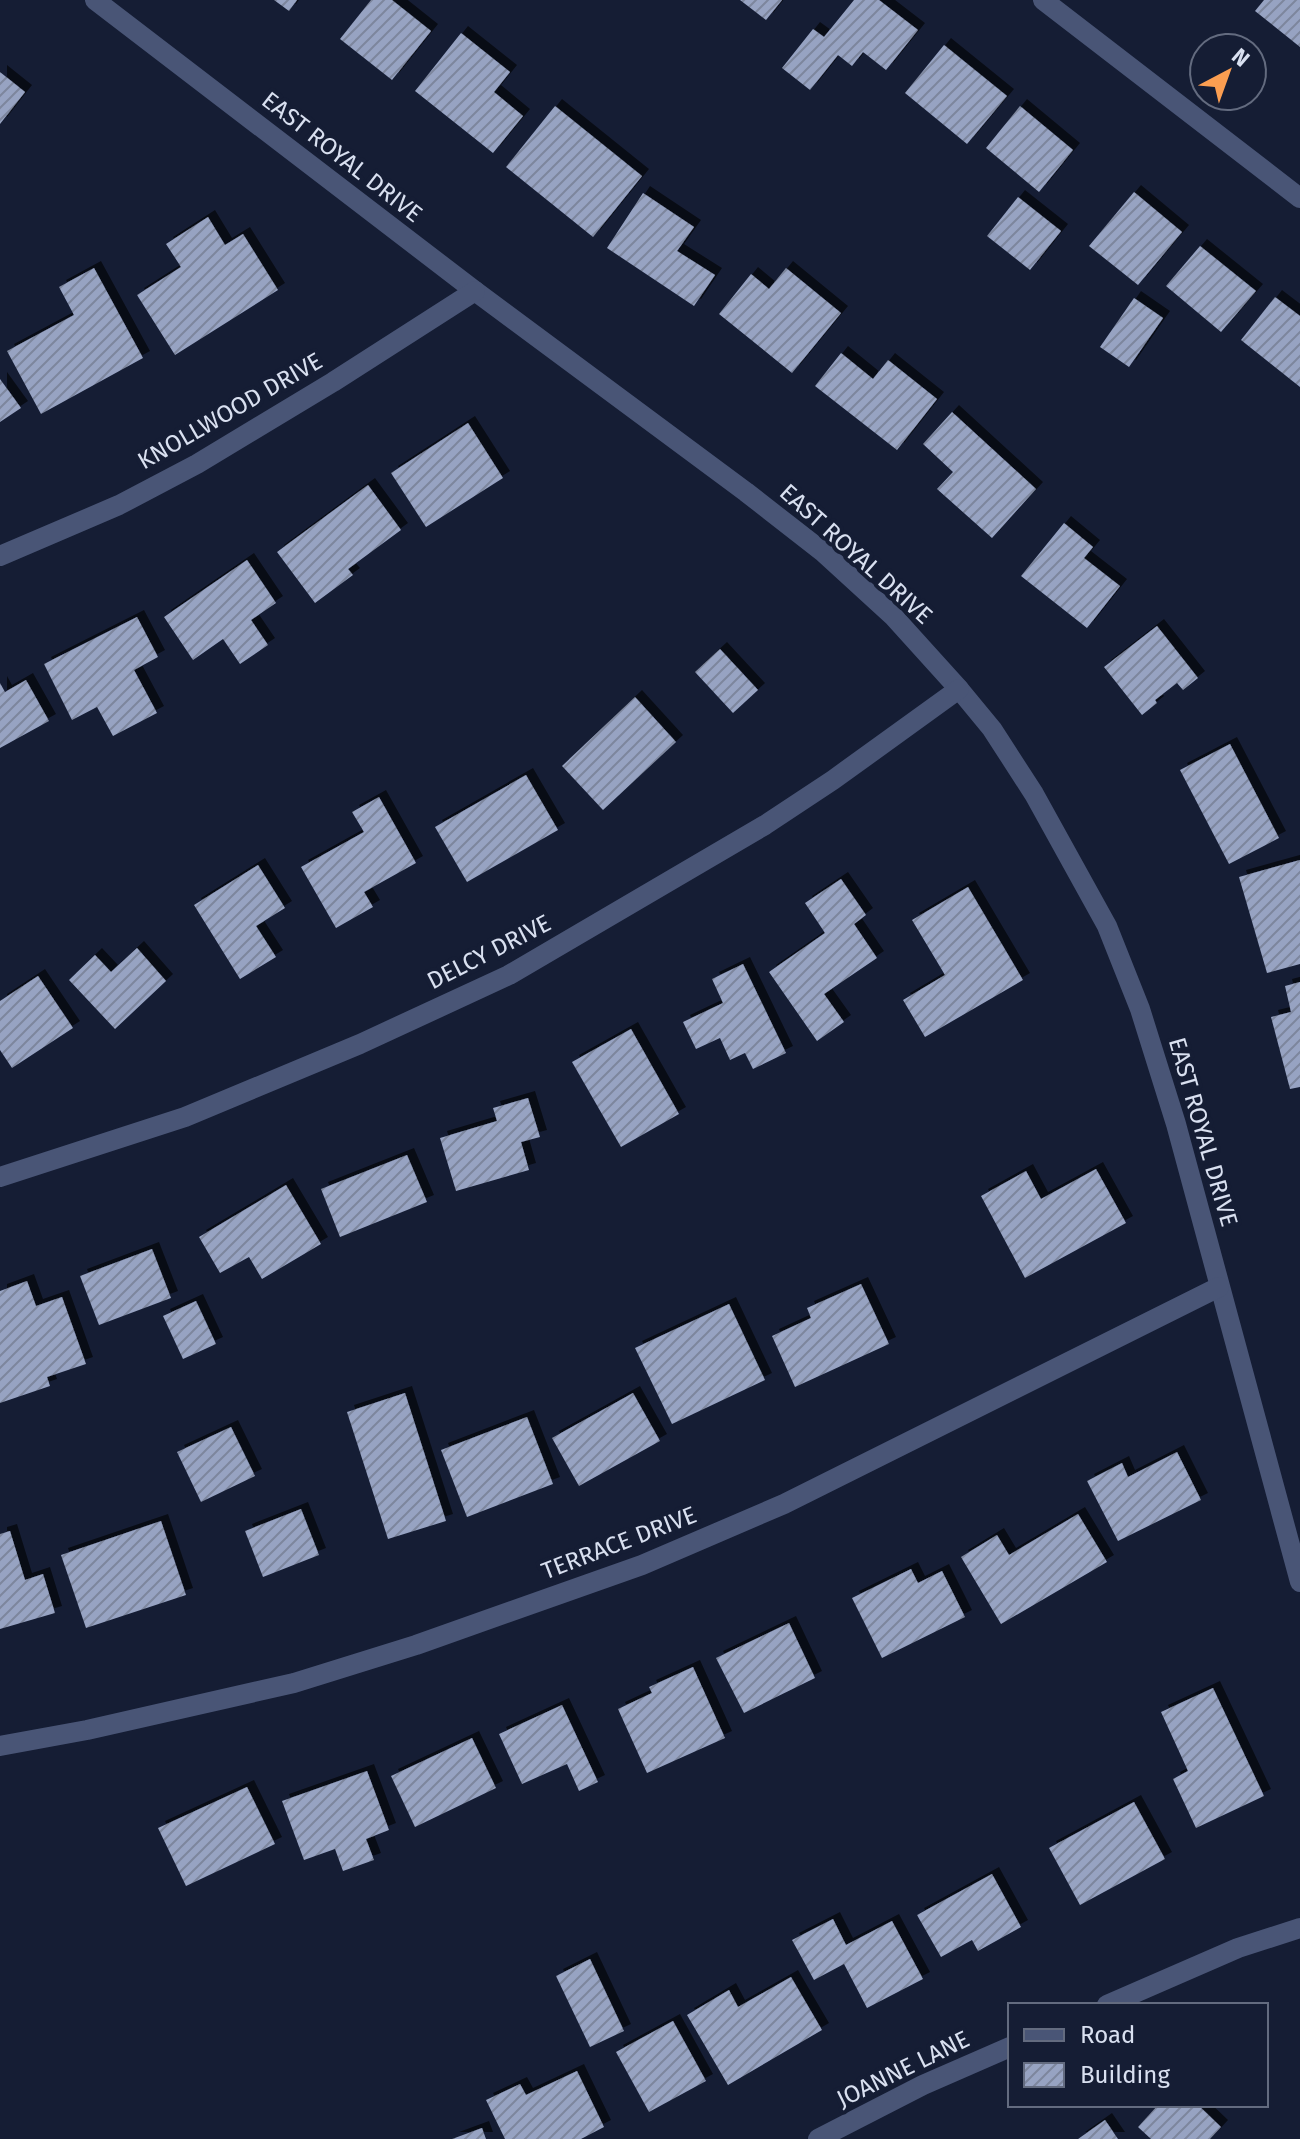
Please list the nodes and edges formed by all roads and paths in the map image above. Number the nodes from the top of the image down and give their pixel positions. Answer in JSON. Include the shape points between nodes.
{"nodes":[{"id":1,"x":95,"y":0,"type":"edge"},
{"id":2,"x":1043,"y":0,"type":"edge"},
{"id":3,"x":1300,"y":198,"type":"edge"},
{"id":4,"x":475,"y":291,"type":"junction"},
{"id":5,"x":0,"y":556,"type":"edge"},
{"id":6,"x":959,"y":689,"type":"junction"},
{"id":7,"x":0,"y":1177,"type":"edge"},
{"id":8,"x":1219,"y":1287,"type":"junction"},
{"id":9,"x":1300,"y":1582,"type":"edge"},
{"id":10,"x":0,"y":1746,"type":"edge"},
{"id":11,"x":1300,"y":1928,"type":"edge"},
{"id":12,"x":1112,"y":2003,"type":"edge"},
{"id":13,"x":1008,"y":2048,"type":"edge"},
{"id":14,"x":818,"y":2139,"type":"edge"}],
"edges":[{"from":1,"to":4,"type":"street","name":"EAST ROYAL DRIVE"},
{"from":2,"to":3,"type":"street"},
{"from":4,"to":5,"type":"street","name":"KNOLLWOOD DRIVE","via":[[197,464],[119,505]]},
{"from":4,"to":6,"type":"street","name":"EAST ROYAL DRIVE","via":[[823,552],[893,616]]},
{"from":6,"to":7,"type":"street","name":"DELCY DRIVE","via":[[765,825],[509,975],[185,1117]]},
{"from":6,"to":8,"type":"street","name":"EAST ROYAL DRIVE","via":[[1034,794],[1107,926],[1176,1124]]},
{"from":8,"to":9,"type":"street","name":"EAST ROYAL DRIVE"},
{"from":8,"to":10,"type":"street","name":"TERRACE DRIVE","via":[[784,1504],[642,1565],[294,1683]]},
{"from":11,"to":12,"type":"street","via":[[1238,1948]]},
{"from":13,"to":14,"type":"street","name":"JOANNE LANE"}]}
